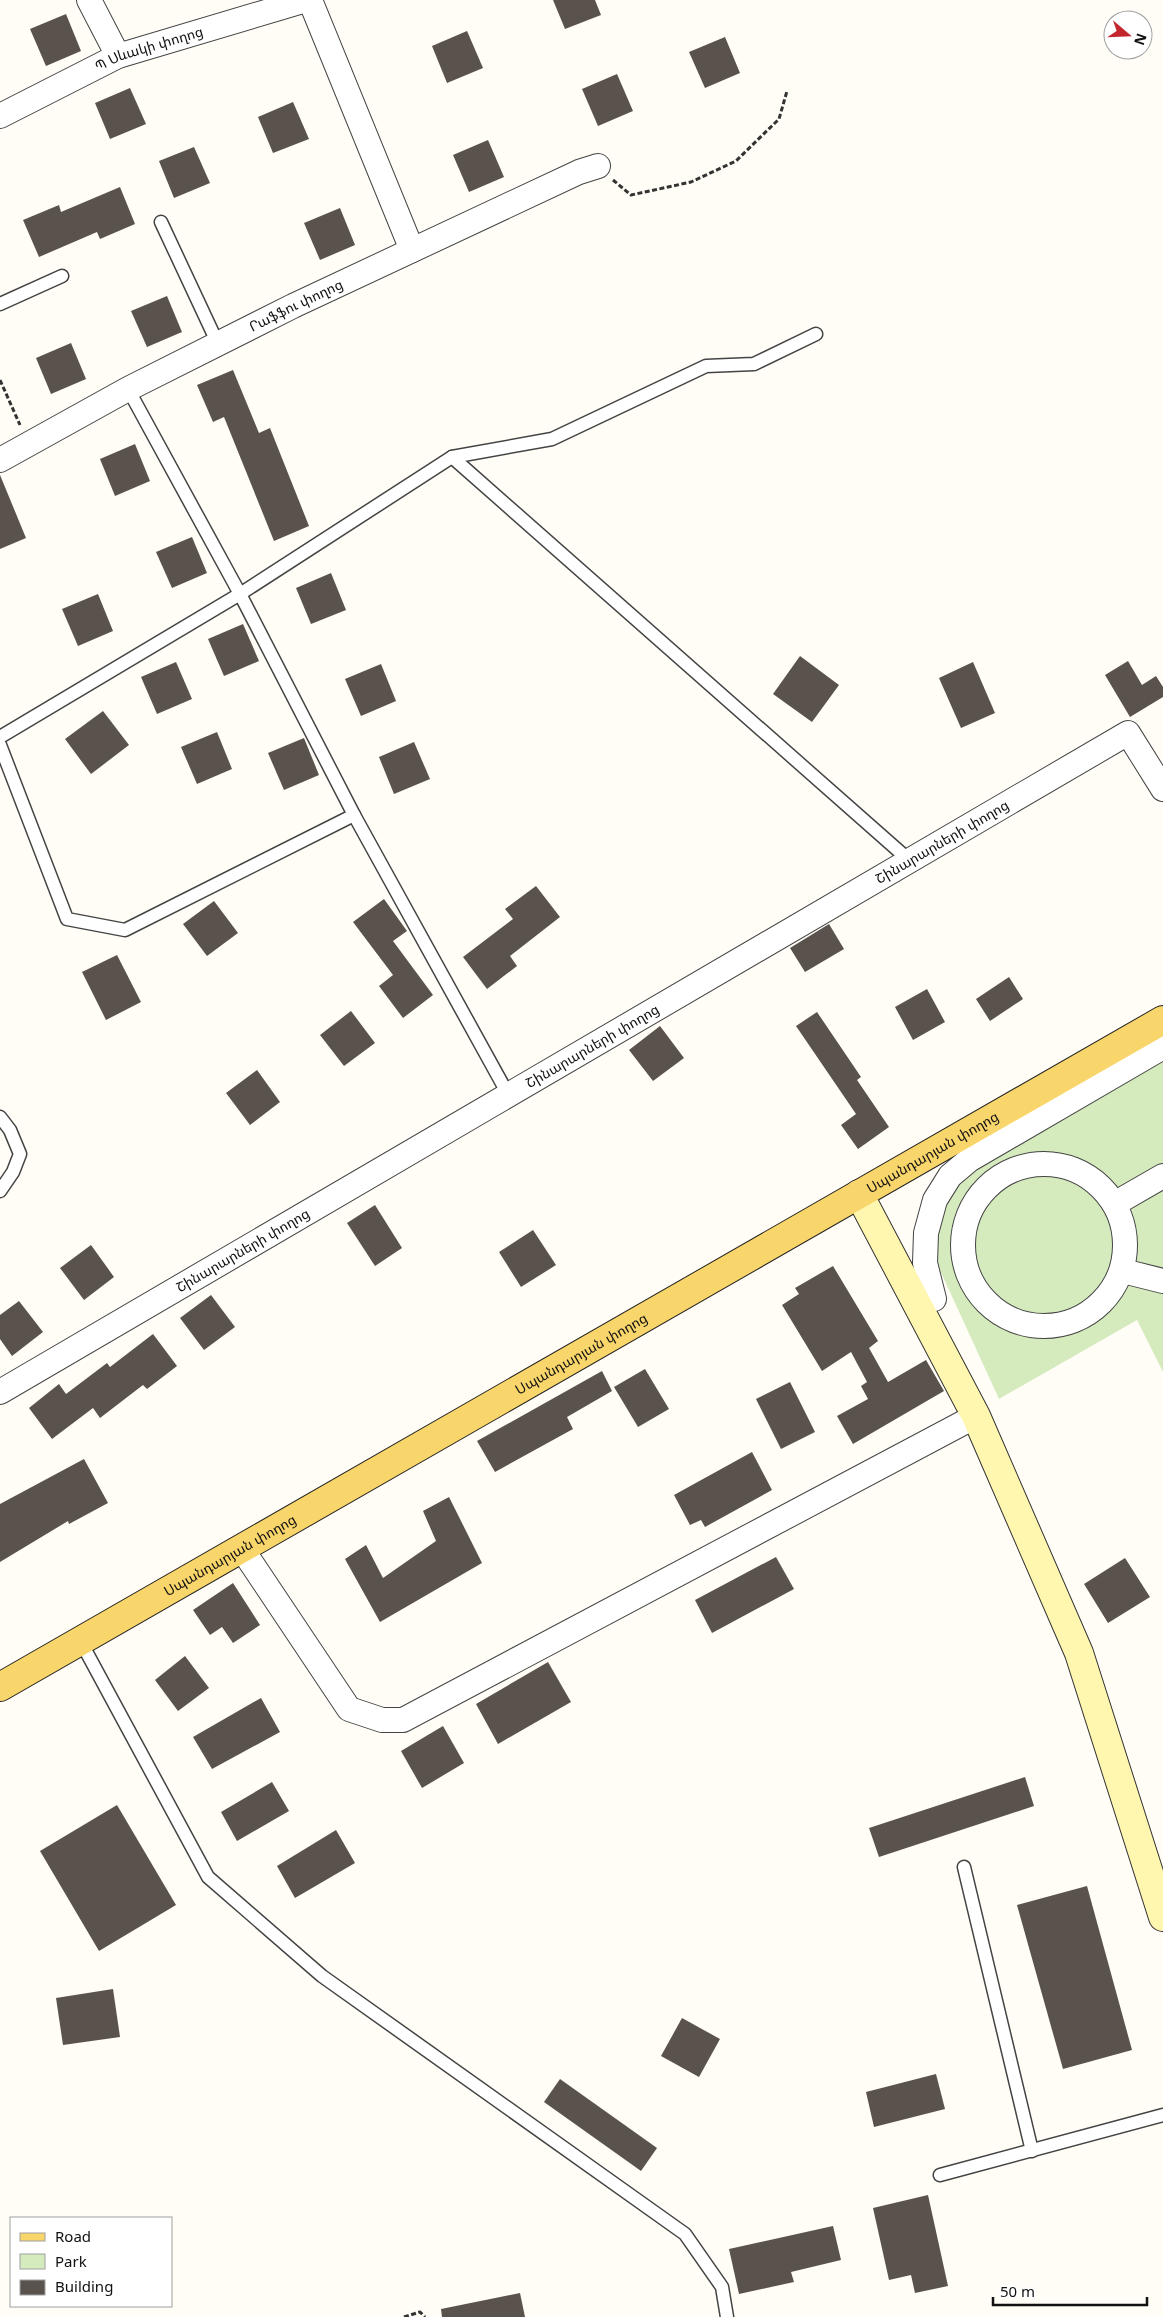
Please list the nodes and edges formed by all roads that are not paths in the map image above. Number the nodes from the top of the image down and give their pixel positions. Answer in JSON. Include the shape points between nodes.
{"nodes":[{"id":1,"x":89,"y":0,"type":"edge"},
{"id":2,"x":308,"y":0,"type":"edge"},
{"id":3,"x":118,"y":56,"type":"junction"},
{"id":4,"x":0,"y":116,"type":"edge"},
{"id":5,"x":598,"y":166,"type":"road end"},
{"id":6,"x":161,"y":222,"type":"dead end"},
{"id":7,"x":412,"y":250,"type":"junction"},
{"id":8,"x":62,"y":276,"type":"dead end"},
{"id":9,"x":0,"y":304,"type":"edge"},
{"id":10,"x":816,"y":334,"type":"dead end"},
{"id":11,"x":218,"y":344,"type":"junction"},
{"id":12,"x":128,"y":389,"type":"junction"},
{"id":13,"x":452,"y":457,"type":"junction"},
{"id":14,"x":0,"y":460,"type":"edge"},
{"id":15,"x":240,"y":594,"type":"junction"},
{"id":16,"x":0,"y":737,"type":"edge"},
{"id":17,"x":0,"y":745,"type":"edge"},
{"id":18,"x":1163,"y":789,"type":"edge"},
{"id":19,"x":354,"y":815,"type":"junction"},
{"id":20,"x":909,"y":860,"type":"junction"},
{"id":21,"x":1163,"y":1020,"type":"edge"},
{"id":22,"x":1163,"y":1047,"type":"edge"},
{"id":23,"x":509,"y":1096,"type":"junction"},
{"id":24,"x":0,"y":1117,"type":"edge"},
{"id":25,"x":1008,"y":1138,"type":"junction"},
{"id":26,"x":1021,"y":1168,"type":"junction"},
{"id":27,"x":1163,"y":1176,"type":"edge"},
{"id":28,"x":0,"y":1191,"type":"edge"},
{"id":29,"x":859,"y":1194,"type":"junction"},
{"id":30,"x":1116,"y":1203,"type":"junction"},
{"id":31,"x":1123,"y":1271,"type":"junction"},
{"id":32,"x":1163,"y":1281,"type":"edge"},
{"id":33,"x":934,"y":1299,"type":"dead end"},
{"id":34,"x":0,"y":1392,"type":"edge"},
{"id":35,"x":976,"y":1416,"type":"junction"},
{"id":36,"x":242,"y":1550,"type":"junction"},
{"id":37,"x":80,"y":1642,"type":"junction"},
{"id":38,"x":0,"y":1687,"type":"edge"},
{"id":39,"x":964,"y":1867,"type":"dead end"},
{"id":40,"x":1163,"y":1918,"type":"edge"},
{"id":41,"x":1163,"y":2115,"type":"edge"},
{"id":42,"x":1032,"y":2151,"type":"junction"},
{"id":43,"x":940,"y":2175,"type":"dead end"},
{"id":44,"x":727,"y":2317,"type":"edge"}],
"edges":[{"from":1,"to":3,"type":"street"},
{"from":2,"to":3,"type":"street","name":"Պ Սևակի փողոց"},
{"from":2,"to":7,"type":"street"},
{"from":3,"to":4,"type":"street","name":"Պ Սևակի փողոց"},
{"from":5,"to":7,"type":"street","name":"Րաֆֆու փողոց"},
{"from":6,"to":11,"type":"lane"},
{"from":7,"to":11,"type":"street","name":"Րաֆֆու փողոց"},
{"from":8,"to":9,"type":"lane"},
{"from":10,"to":13,"type":"lane","via":[[754,364],[706,366],[552,439]]},
{"from":11,"to":12,"type":"street","name":"Րաֆֆու փողոց"},
{"from":12,"to":14,"type":"street","name":"Րաֆֆու փողոց"},
{"from":12,"to":15,"type":"lane"},
{"from":13,"to":15,"type":"lane"},
{"from":13,"to":20,"type":"lane"},
{"from":15,"to":16,"type":"lane"},
{"from":15,"to":19,"type":"lane"},
{"from":17,"to":19,"type":"lane","via":[[67,919],[125,930]]},
{"from":18,"to":20,"type":"street","name":"Շինարարների փողոց","via":[[1128,733]]},
{"from":19,"to":23,"type":"lane"},
{"from":20,"to":23,"type":"street","name":"Շինարարների փողոց"},
{"from":21,"to":29,"type":"main road","name":"Սպանդարյան փողոց"},
{"from":22,"to":25,"type":"street"},
{"from":23,"to":34,"type":"street","name":"Շինարարների փողոց"},
{"from":24,"to":28,"type":"lane","via":[[10,1130],[20,1154],[14,1172]]},
{"from":25,"to":26,"type":"street"},
{"from":25,"to":33,"type":"street","via":[[969,1160],[950,1176],[935,1200],[926,1233],[925,1263]]},
{"from":26,"to":30,"type":"street","via":[[1031,1163],[1080,1170]]},
{"from":26,"to":31,"type":"street","via":[[986,1186],[963,1229],[968,1278],[1000,1316],[1048,1329],[1094,1312]]},
{"from":27,"to":30,"type":"street"},
{"from":29,"to":35,"type":"street"},
{"from":29,"to":36,"type":"main road","name":"Սպանդարյան փողոց"},
{"from":30,"to":31,"type":"street","via":[[1127,1236]]},
{"from":31,"to":32,"type":"street"},
{"from":35,"to":36,"type":"street","via":[[403,1720],[382,1720],[350,1708]]},
{"from":35,"to":40,"type":"street","via":[[1079,1652]]},
{"from":36,"to":37,"type":"main road","name":"Սպանդարյան փողոց"},
{"from":37,"to":38,"type":"main road","name":"Սպանդարյան փողոց"},
{"from":37,"to":44,"type":"lane","via":[[208,1877],[322,1976],[686,2234],[722,2286]]},
{"from":39,"to":42,"type":"lane"},
{"from":41,"to":42,"type":"lane"},
{"from":42,"to":43,"type":"lane"}]}
